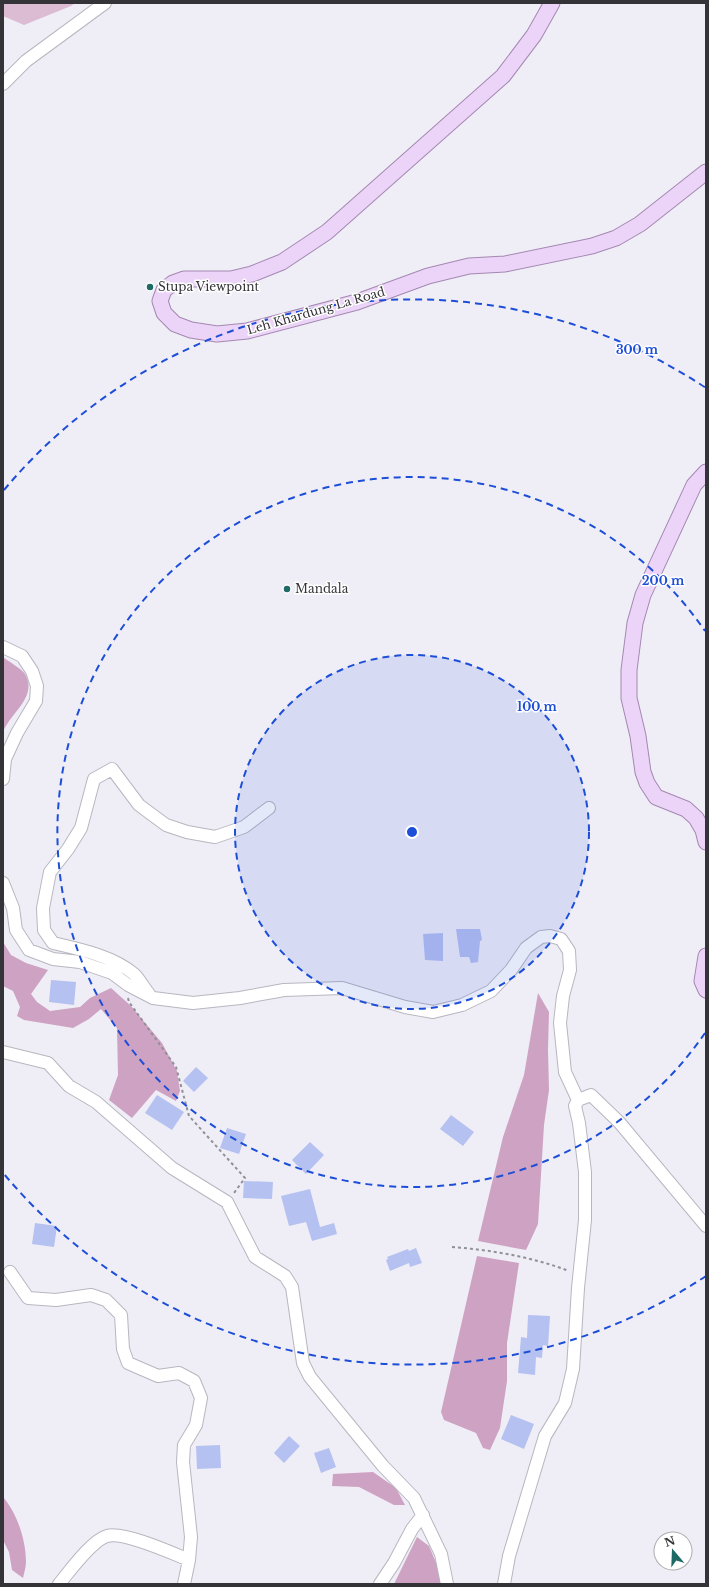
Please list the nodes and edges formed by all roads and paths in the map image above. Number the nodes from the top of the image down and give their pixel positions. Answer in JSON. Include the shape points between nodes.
{"nodes":[{"id":1,"x":104,"y":3,"type":"edge"},
{"id":2,"x":552,"y":3,"type":"edge"},
{"id":3,"x":3,"y":84,"type":"edge"},
{"id":4,"x":706,"y":172,"type":"edge"},
{"id":5,"x":706,"y":472,"type":"edge"},
{"id":6,"x":3,"y":647,"type":"edge"},
{"id":7,"x":3,"y":779,"type":"edge"},
{"id":8,"x":269,"y":808,"type":"dead end"},
{"id":9,"x":706,"y":842,"type":"edge"},
{"id":10,"x":3,"y":882,"type":"edge"},
{"id":11,"x":706,"y":956,"type":"edge"},
{"id":12,"x":124,"y":981,"type":"junction"},
{"id":13,"x":706,"y":990,"type":"edge"},
{"id":14,"x":153,"y":998,"type":"junction"},
{"id":15,"x":3,"y":1052,"type":"edge"},
{"id":16,"x":578,"y":1100,"type":"junction"},
{"id":17,"x":227,"y":1202,"type":"junction"},
{"id":18,"x":706,"y":1226,"type":"edge"},
{"id":19,"x":452,"y":1247,"type":"dead end"},
{"id":20,"x":10,"y":1272,"type":"dead end"},
{"id":21,"x":579,"y":1275,"type":"junction"},
{"id":22,"x":423,"y":1515,"type":"junction"},
{"id":23,"x":189,"y":1560,"type":"junction"},
{"id":24,"x":59,"y":1584,"type":"edge"},
{"id":25,"x":184,"y":1584,"type":"edge"},
{"id":26,"x":380,"y":1584,"type":"edge"},
{"id":27,"x":447,"y":1584,"type":"edge"},
{"id":28,"x":504,"y":1584,"type":"edge"}],
"edges":[{"from":1,"to":3,"type":"street","via":[[26,61]]},
{"from":2,"to":4,"type":"main road","name":"Leh Khardung La Road","via":[[534,35],[503,76],[327,232],[282,262],[252,274],[231,279],[184,279],[173,283],[164,290],[160,301],[164,313],[175,324],[191,330],[217,334],[246,331],[357,302],[428,276],[469,266],[505,264],[592,246],[616,238],[640,224]]},
{"from":5,"to":9,"type":"main road","via":[[694,485],[643,595],[635,623],[629,670],[629,698],[647,783],[656,797],[686,809],[696,818]]},
{"from":6,"to":7,"type":"street","via":[[22,656],[32,671],[37,686],[36,701],[5,759]]},
{"from":8,"to":14,"type":"street","via":[[244,827],[215,837],[166,825],[139,805],[112,769],[94,779],[81,828],[50,872],[43,908],[44,930],[53,943],[111,960],[134,974]]},
{"from":10,"to":12,"type":"street","via":[[13,908],[16,930],[29,950],[53,959],[80,962],[112,973]]},
{"from":11,"to":13,"type":"main road","via":[[702,981]]},
{"from":12,"to":14,"type":"street"},
{"from":12,"to":17,"type":"path","via":[[129,1002],[176,1067],[189,1116],[245,1178]]},
{"from":14,"to":16,"type":"street","via":[[193,1003],[284,990],[342,988],[405,1007],[433,1012],[462,1005],[491,991],[511,970],[526,948],[541,937],[550,936],[560,939],[569,951],[570,970],[563,996],[560,1023],[565,1072]]},
{"from":15,"to":17,"type":"street","via":[[48,1063],[69,1086],[96,1102],[172,1168]]},
{"from":16,"to":18,"type":"street","via":[[591,1095],[619,1122]]},
{"from":16,"to":21,"type":"street","via":[[575,1106],[585,1172],[585,1220]]},
{"from":17,"to":22,"type":"street","via":[[255,1257],[285,1276],[292,1287],[303,1363],[310,1377],[383,1466],[414,1498]]},
{"from":19,"to":21,"type":"path","via":[[473,1248],[541,1261]]},
{"from":20,"to":23,"type":"street","via":[[28,1298],[56,1300],[91,1295],[106,1300],[121,1315],[123,1349],[128,1364],[158,1376],[179,1373],[194,1381],[201,1398],[196,1425],[184,1445],[183,1462],[191,1537]]},
{"from":21,"to":28,"type":"street","via":[[573,1369],[565,1403],[543,1443],[509,1556]]},
{"from":22,"to":26,"type":"street"},
{"from":22,"to":27,"type":"street","via":[[441,1554]]},
{"from":23,"to":24,"type":"street","via":[[124,1536],[107,1536],[92,1546]]},
{"from":23,"to":25,"type":"street"}]}
